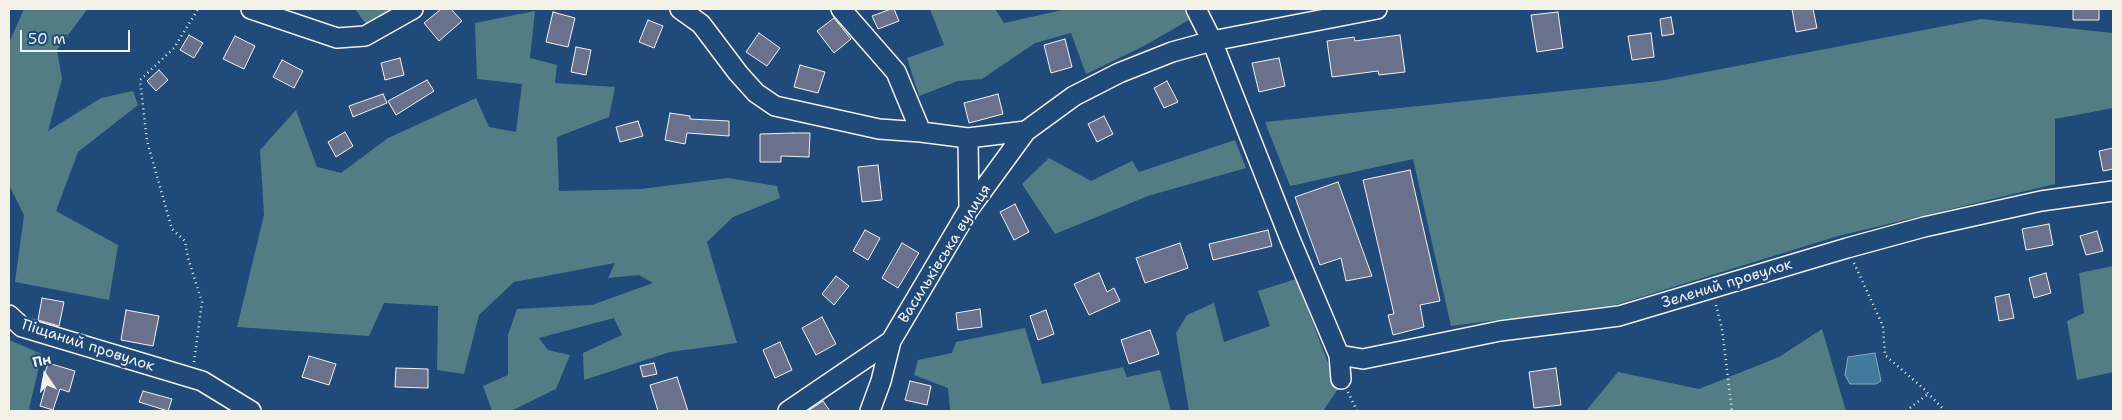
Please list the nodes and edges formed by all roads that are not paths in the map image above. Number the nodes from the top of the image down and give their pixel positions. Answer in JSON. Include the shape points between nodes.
{"nodes":[{"id":1,"x":251,"y":9,"type":"edge"},
{"id":2,"x":413,"y":9,"type":"edge"},
{"id":3,"x":680,"y":9,"type":"edge"},
{"id":4,"x":841,"y":9,"type":"edge"},
{"id":5,"x":1196,"y":9,"type":"edge"},
{"id":6,"x":1377,"y":9,"type":"edge"},
{"id":7,"x":1212,"y":41,"type":"junction"},
{"id":8,"x":1026,"y":131,"type":"junction"},
{"id":9,"x":921,"y":132,"type":"junction"},
{"id":10,"x":968,"y":138,"type":"junction"},
{"id":11,"x":2113,"y":191,"type":"edge"},
{"id":12,"x":969,"y":209,"type":"junction"},
{"id":13,"x":9,"y":315,"type":"edge"},
{"id":14,"x":891,"y":341,"type":"junction"},
{"id":15,"x":1339,"y":354,"type":"junction"},
{"id":16,"x":1341,"y":379,"type":"dead end"},
{"id":17,"x":251,"y":411,"type":"edge"},
{"id":18,"x":788,"y":411,"type":"edge"},
{"id":19,"x":870,"y":411,"type":"edge"}],
"edges":[{"from":1,"to":2,"type":"street","via":[[337,38],[365,36]]},
{"from":3,"to":9,"type":"street","via":[[701,24],[756,93],[775,106],[879,129]]},
{"from":4,"to":9,"type":"street","via":[[896,72]]},
{"from":5,"to":7,"type":"street"},
{"from":6,"to":7,"type":"street","name":"Васильківська вулиця"},
{"from":7,"to":8,"type":"street","name":"Васильківська вулиця","via":[[1172,52],[1119,73],[1074,96]]},
{"from":7,"to":15,"type":"street"},
{"from":8,"to":10,"type":"street"},
{"from":8,"to":12,"type":"street","name":"Васильківська вулиця"},
{"from":9,"to":10,"type":"street"},
{"from":10,"to":12,"type":"street"},
{"from":11,"to":15,"type":"street","name":"Зелений провулок","via":[[2041,201],[1924,227],[1619,316],[1500,331],[1363,358]]},
{"from":12,"to":14,"type":"street","name":"Васильківська вулиця"},
{"from":13,"to":17,"type":"street","name":"Піщаний провулок","via":[[22,327],[202,381]]},
{"from":14,"to":18,"type":"street"},
{"from":14,"to":19,"type":"street","name":"Васильківська вулиця"},
{"from":15,"to":16,"type":"street"}]}
